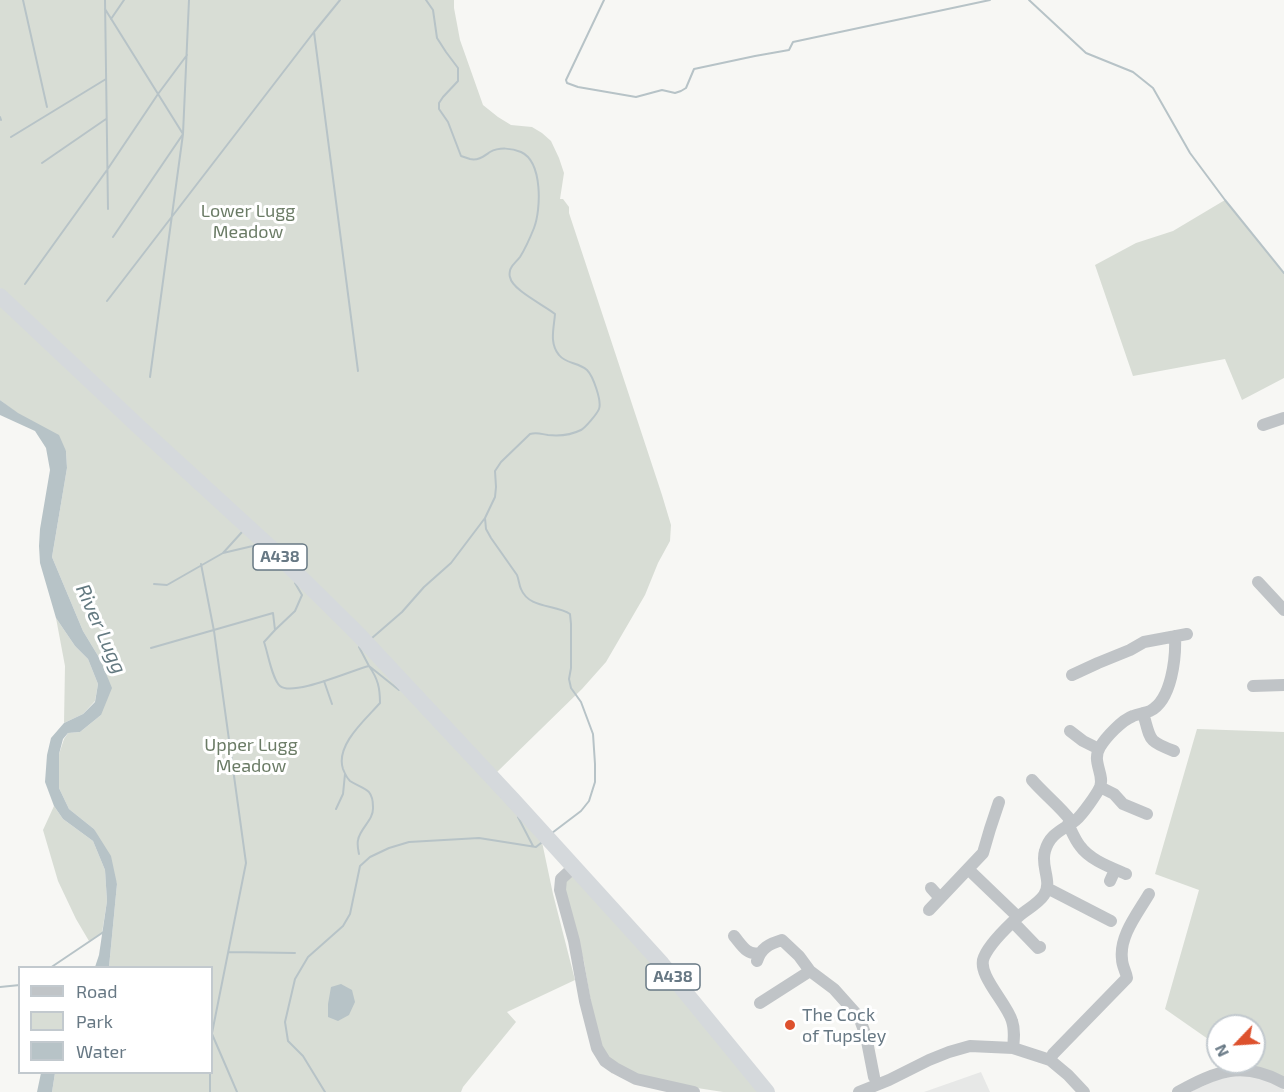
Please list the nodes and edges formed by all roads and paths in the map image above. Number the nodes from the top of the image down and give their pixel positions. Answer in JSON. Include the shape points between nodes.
{"nodes":[{"id":1,"x":0,"y":296,"type":"edge"},
{"id":2,"x":1284,"y":418,"type":"edge"},
{"id":3,"x":1263,"y":425,"type":"dead end"},
{"id":4,"x":1258,"y":582,"type":"dead end"},
{"id":5,"x":1284,"y":610,"type":"edge"},
{"id":6,"x":1078,"y":669,"type":"dead end"},
{"id":7,"x":1284,"y":685,"type":"edge"},
{"id":8,"x":1253,"y":686,"type":"dead end"},
{"id":9,"x":1143,"y":713,"type":"junction"},
{"id":10,"x":1070,"y":730,"type":"dead end"},
{"id":11,"x":1099,"y":749,"type":"junction"},
{"id":12,"x":1174,"y":751,"type":"dead end"},
{"id":13,"x":1032,"y":780,"type":"dead end"},
{"id":14,"x":1100,"y":787,"type":"junction"},
{"id":15,"x":999,"y":802,"type":"dead end"},
{"id":16,"x":1147,"y":813,"type":"dead end"},
{"id":17,"x":1070,"y":823,"type":"junction"},
{"id":18,"x":574,"y":867,"type":"junction"},
{"id":19,"x":968,"y":869,"type":"junction"},
{"id":20,"x":1117,"y":875,"type":"dead end"},
{"id":21,"x":931,"y":888,"type":"dead end"},
{"id":22,"x":1047,"y":888,"type":"junction"},
{"id":23,"x":1149,"y":894,"type":"dead end"},
{"id":24,"x":940,"y":898,"type":"junction"},
{"id":25,"x":929,"y":910,"type":"dead end"},
{"id":26,"x":1016,"y":919,"type":"junction"},
{"id":27,"x":1111,"y":921,"type":"dead end"},
{"id":28,"x":734,"y":936,"type":"dead end"},
{"id":29,"x":1039,"y":951,"type":"dead end"},
{"id":30,"x":810,"y":971,"type":"junction"},
{"id":31,"x":760,"y":1003,"type":"dead end"},
{"id":32,"x":1013,"y":1048,"type":"junction"},
{"id":33,"x":1050,"y":1060,"type":"junction"},
{"id":34,"x":874,"y":1077,"type":"dead end"},
{"id":35,"x":1284,"y":1083,"type":"edge"},
{"id":36,"x":694,"y":1092,"type":"edge"},
{"id":37,"x":767,"y":1092,"type":"edge"},
{"id":38,"x":859,"y":1092,"type":"edge"},
{"id":39,"x":1084,"y":1092,"type":"edge"},
{"id":40,"x":1178,"y":1092,"type":"edge"}],
"edges":[{"from":1,"to":18,"type":"highway","number":"A438","via":[[309,584]]},
{"from":2,"to":3,"type":"street"},
{"from":4,"to":5,"type":"street"},
{"from":6,"to":9,"type":"street","via":[[1144,642],[1181,635],[1166,692],[1156,707]]},
{"from":7,"to":8,"type":"street"},
{"from":9,"to":11,"type":"street","via":[[1125,720]]},
{"from":9,"to":12,"type":"street","via":[[1144,737]]},
{"from":10,"to":11,"type":"street"},
{"from":11,"to":14,"type":"street","via":[[1096,758]]},
{"from":13,"to":17,"type":"street","via":[[1063,810]]},
{"from":14,"to":16,"type":"street","via":[[1123,804]]},
{"from":14,"to":17,"type":"street","via":[[1081,815]]},
{"from":15,"to":19,"type":"street","via":[[983,852]]},
{"from":17,"to":20,"type":"street","via":[[1085,852]]},
{"from":17,"to":22,"type":"street","via":[[1053,836],[1045,851]]},
{"from":18,"to":36,"type":"street","via":[[561,879],[560,890],[597,1048],[605,1061],[636,1079]]},
{"from":18,"to":37,"type":"highway","number":"A438","via":[[662,964]]},
{"from":19,"to":24,"type":"street"},
{"from":19,"to":26,"type":"street"},
{"from":21,"to":24,"type":"street"},
{"from":22,"to":26,"type":"street","via":[[1043,897]]},
{"from":22,"to":27,"type":"street","via":[[1099,910]]},
{"from":23,"to":33,"type":"street","via":[[1122,947],[1126,978]]},
{"from":24,"to":25,"type":"street"},
{"from":26,"to":29,"type":"street"},
{"from":26,"to":32,"type":"street","via":[[984,955],[982,964],[986,978],[1012,1019]]},
{"from":28,"to":30,"type":"street","via":[[758,957],[764,947],[784,935]]},
{"from":30,"to":31,"type":"street"},
{"from":30,"to":34,"type":"street","via":[[834,989],[859,1017]]},
{"from":32,"to":33,"type":"street"},
{"from":32,"to":38,"type":"street","via":[[970,1046],[949,1052]]},
{"from":33,"to":39,"type":"street"},
{"from":35,"to":40,"type":"street","via":[[1263,1074],[1228,1071]]}]}
